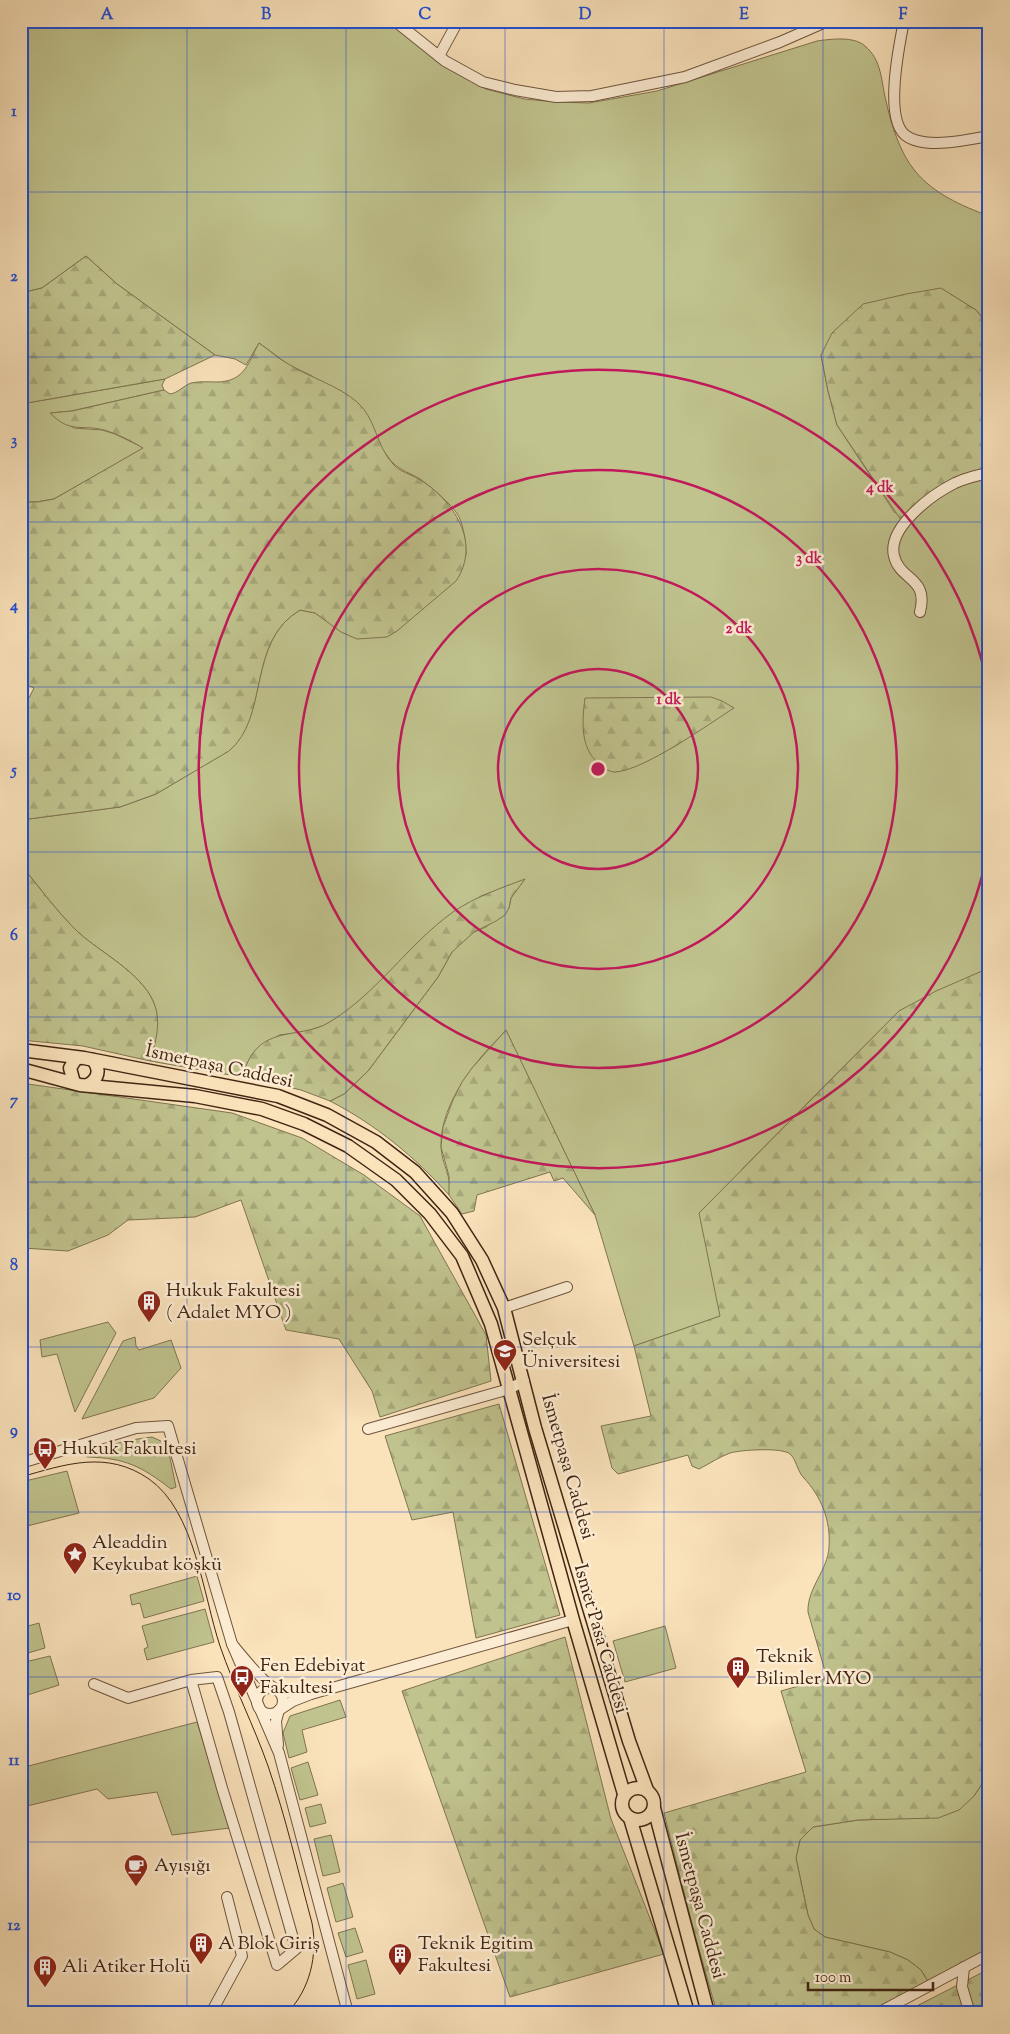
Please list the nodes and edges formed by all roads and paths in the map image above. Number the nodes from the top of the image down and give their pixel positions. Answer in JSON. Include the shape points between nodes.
{"nodes":[{"id":1,"x":395,"y":21,"type":"edge"},
{"id":2,"x":458,"y":21,"type":"edge"},
{"id":3,"x":828,"y":21,"type":"edge"},
{"id":4,"x":904,"y":21,"type":"edge"},
{"id":5,"x":439,"y":56,"type":"junction"},
{"id":6,"x":989,"y":136,"type":"edge"},
{"id":7,"x":989,"y":472,"type":"edge"},
{"id":8,"x":920,"y":612,"type":"dead end"},
{"id":9,"x":21,"y":1050,"type":"edge"},
{"id":10,"x":79,"y":1058,"type":"junction"},
{"id":11,"x":93,"y":1060,"type":"junction"},
{"id":12,"x":21,"y":1069,"type":"edge"},
{"id":13,"x":74,"y":1083,"type":"junction"},
{"id":14,"x":88,"y":1085,"type":"junction"},
{"id":15,"x":567,"y":1287,"type":"dead end"},
{"id":16,"x":504,"y":1308,"type":"junction"},
{"id":17,"x":524,"y":1381,"type":"junction"},
{"id":18,"x":509,"y":1389,"type":"junction"},
{"id":19,"x":368,"y":1429,"type":"dead end"},
{"id":20,"x":21,"y":1463,"type":"edge"},
{"id":21,"x":574,"y":1620,"type":"junction"},
{"id":22,"x":232,"y":1644,"type":"junction"},
{"id":23,"x":191,"y":1680,"type":"junction"},
{"id":24,"x":94,"y":1684,"type":"dead end"},
{"id":25,"x":275,"y":1689,"type":"junction"},
{"id":26,"x":311,"y":1694,"type":"junction"},
{"id":27,"x":258,"y":1706,"type":"junction"},
{"id":28,"x":279,"y":1710,"type":"junction"},
{"id":29,"x":279,"y":1754,"type":"junction"},
{"id":30,"x":647,"y":1790,"type":"junction"},
{"id":31,"x":624,"y":1794,"type":"junction"},
{"id":32,"x":654,"y":1808,"type":"junction"},
{"id":33,"x":630,"y":1818,"type":"junction"},
{"id":34,"x":227,"y":1897,"type":"dead end"},
{"id":35,"x":989,"y":1954,"type":"edge"},
{"id":36,"x":964,"y":1967,"type":"junction"},
{"id":37,"x":968,"y":2007,"type":"dead end"},
{"id":38,"x":211,"y":2013,"type":"edge"},
{"id":39,"x":348,"y":2013,"type":"edge"},
{"id":40,"x":688,"y":2013,"type":"edge"},
{"id":41,"x":708,"y":2013,"type":"edge"},
{"id":42,"x":878,"y":2013,"type":"edge"}],
"edges":[{"from":1,"to":5,"type":"street"},
{"from":2,"to":5,"type":"street"},
{"from":3,"to":5,"type":"street","via":[[685,77],[592,96],[556,97],[483,82]]},
{"from":4,"to":6,"type":"street","via":[[894,104],[898,124],[905,134],[928,142]]},
{"from":7,"to":8,"type":"street","via":[[957,482],[930,498],[905,522],[898,534],[894,554],[898,565],[921,591]]},
{"from":9,"to":10,"type":"main road","name":"İsmetpaşa Caddesi"},
{"from":10,"to":11,"type":"main road","name":"İsmetpaşa Caddesi"},
{"from":10,"to":13,"type":"main road","via":[[70,1068]]},
{"from":11,"to":14,"type":"main road","via":[[98,1074]]},
{"from":11,"to":16,"type":"main road","name":"İsmetpaşa Caddesi","via":[[278,1096],[327,1115],[376,1142],[415,1172],[452,1213],[482,1260]]},
{"from":12,"to":13,"type":"main road","name":"Ismet Pasa Caddesi"},
{"from":13,"to":14,"type":"main road","name":"Ismet Pasa Caddesi"},
{"from":14,"to":18,"type":"main road","name":"Ismet Pasa Caddesi","via":[[195,1096],[262,1109],[304,1124],[348,1146],[396,1180],[430,1214],[462,1256],[491,1324]]},
{"from":15,"to":16,"type":"street"},
{"from":16,"to":17,"type":"main road","name":"İsmetpaşa Caddesi"},
{"from":17,"to":18,"type":"street"},
{"from":17,"to":30,"type":"main road","name":"İsmetpaşa Caddesi","via":[[629,1741]]},
{"from":18,"to":19,"type":"street"},
{"from":18,"to":21,"type":"main road","name":"Ismet Pasa Caddesi"},
{"from":20,"to":22,"type":"street","via":[[136,1428],[168,1426]]},
{"from":21,"to":26,"type":"street"},
{"from":21,"to":31,"type":"main road","name":"Ismet Pasa Caddesi"},
{"from":22,"to":25,"type":"street"},
{"from":22,"to":27,"type":"street"},
{"from":23,"to":23,"type":"street","via":[[222,1788],[277,1966],[296,1949],[229,1712],[217,1677]]},
{"from":23,"to":24,"type":"street","via":[[128,1698]]},
{"from":25,"to":26,"type":"street"},
{"from":25,"to":27,"type":"street","via":[[267,1688],[259,1693]]},
{"from":25,"to":28,"type":"street","via":[[283,1703]]},
{"from":26,"to":28,"type":"street"},
{"from":27,"to":28,"type":"street","via":[[267,1714]]},
{"from":27,"to":29,"type":"street"},
{"from":28,"to":29,"type":"street","via":[[276,1721]]},
{"from":29,"to":39,"type":"street"},
{"from":30,"to":31,"type":"main road","via":[[638,1787]]},
{"from":30,"to":32,"type":"main road","via":[[654,1800]]},
{"from":31,"to":33,"type":"main road","via":[[621,1805]]},
{"from":32,"to":33,"type":"main road","via":[[647,1818]]},
{"from":32,"to":41,"type":"main road","name":"İsmetpaşa Caddesi"},
{"from":33,"to":40,"type":"main road"},
{"from":34,"to":38,"type":"street","via":[[242,1956]]},
{"from":35,"to":36,"type":"street"},
{"from":36,"to":37,"type":"street","via":[[962,1987]]},
{"from":36,"to":42,"type":"street"}]}
